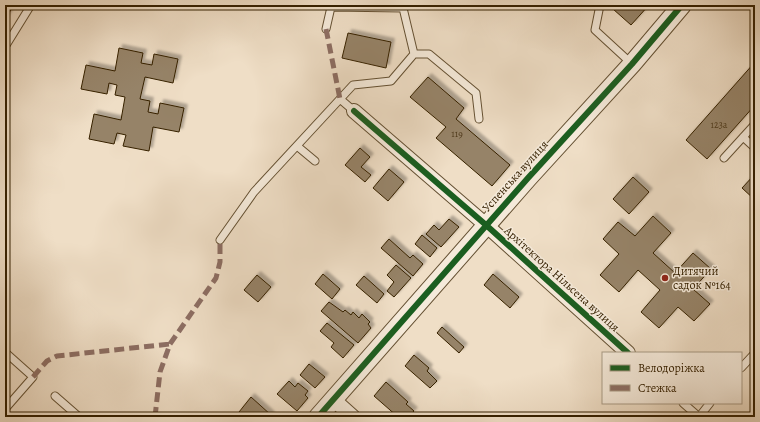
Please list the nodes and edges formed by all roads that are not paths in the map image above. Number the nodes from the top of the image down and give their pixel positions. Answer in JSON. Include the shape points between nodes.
{"nodes":[{"id":1,"x":31,"y":5,"type":"edge"},
{"id":2,"x":600,"y":5,"type":"edge"},
{"id":3,"x":682,"y":5,"type":"edge"},
{"id":4,"x":404,"y":7,"type":"edge"},
{"id":5,"x":326,"y":29,"type":"dead end"},
{"id":6,"x":5,"y":47,"type":"edge"},
{"id":7,"x":414,"y":54,"type":"junction"},
{"id":8,"x":632,"y":64,"type":"junction"},
{"id":9,"x":340,"y":99,"type":"junction"},
{"id":10,"x":354,"y":111,"type":"joint"},
{"id":11,"x":480,"y":119,"type":"dead end"},
{"id":12,"x":755,"y":124,"type":"edge"},
{"id":13,"x":744,"y":137,"type":"junction"},
{"id":14,"x":297,"y":146,"type":"junction"},
{"id":15,"x":755,"y":148,"type":"edge"},
{"id":16,"x":724,"y":158,"type":"dead end"},
{"id":17,"x":315,"y":161,"type":"dead end"},
{"id":18,"x":486,"y":225,"type":"junction"},
{"id":19,"x":220,"y":240,"type":"dead end"},
{"id":20,"x":5,"y":352,"type":"edge"},
{"id":21,"x":627,"y":352,"type":"edge"},
{"id":22,"x":755,"y":352,"type":"edge"},
{"id":23,"x":742,"y":367,"type":"edge"},
{"id":24,"x":56,"y":396,"type":"dead end"},
{"id":25,"x":334,"y":400,"type":"junction"},
{"id":26,"x":685,"y":404,"type":"edge"},
{"id":27,"x":709,"y":404,"type":"edge"},
{"id":28,"x":5,"y":409,"type":"edge"},
{"id":29,"x":79,"y":417,"type":"edge"},
{"id":30,"x":318,"y":417,"type":"edge"},
{"id":31,"x":353,"y":417,"type":"edge"},
{"id":32,"x":699,"y":417,"type":"edge"}],
"edges":[{"from":1,"to":6,"type":"lane"},
{"from":2,"to":8,"type":"lane","via":[[595,30]]},
{"from":3,"to":8,"type":"street","name":"Успенська вулиця"},
{"from":4,"to":5,"type":"lane","via":[[332,7]]},
{"from":4,"to":7,"type":"lane"},
{"from":7,"to":9,"type":"lane","via":[[391,81],[353,86]]},
{"from":7,"to":11,"type":"lane","via":[[429,54],[476,93]]},
{"from":8,"to":18,"type":"street","name":"Успенська вулиця"},
{"from":9,"to":10,"type":"lane"},
{"from":9,"to":14,"type":"lane"},
{"from":10,"to":18,"type":"street","name":"Архітектора Нільсена вулиця"},
{"from":12,"to":13,"type":"lane"},
{"from":13,"to":15,"type":"lane"},
{"from":13,"to":16,"type":"lane"},
{"from":14,"to":17,"type":"lane"},
{"from":14,"to":19,"type":"lane","via":[[254,192]]},
{"from":18,"to":21,"type":"street","name":"Архітектора Нільсена вулиця"},
{"from":18,"to":25,"type":"street","name":"Успенська вулиця"},
{"from":20,"to":28,"type":"lane","via":[[33,377]]},
{"from":22,"to":23,"type":"lane"},
{"from":24,"to":29,"type":"lane"},
{"from":25,"to":30,"type":"street","name":"Успенська вулиця"},
{"from":25,"to":31,"type":"street"},
{"from":26,"to":32,"type":"lane"},
{"from":27,"to":32,"type":"lane"}]}
